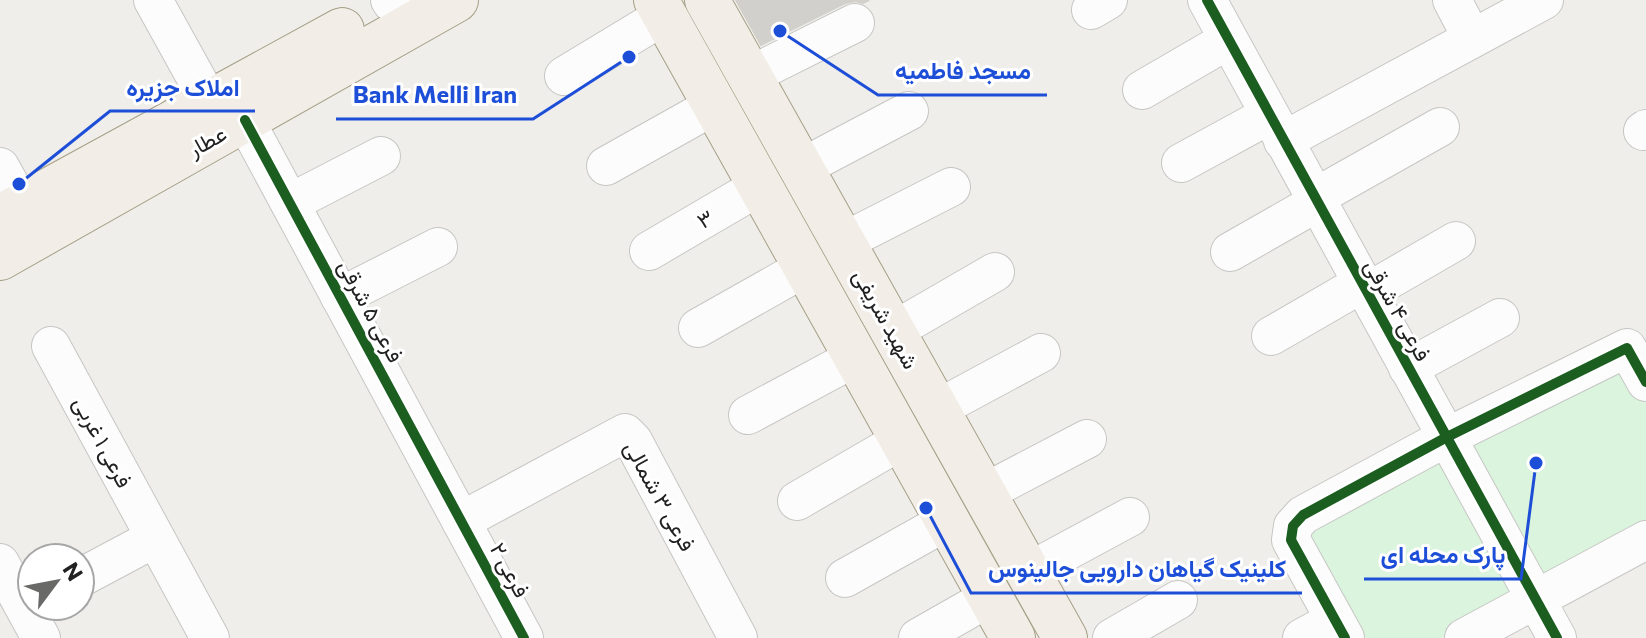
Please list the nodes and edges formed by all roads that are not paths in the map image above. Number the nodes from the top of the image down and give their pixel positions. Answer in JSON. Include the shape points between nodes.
{"nodes":[{"id":1,"x":153,"y":0,"type":"edge"},
{"id":2,"x":456,"y":0,"type":"edge"},
{"id":3,"x":707,"y":0,"type":"edge"},
{"id":4,"x":1207,"y":0,"type":"edge"},
{"id":5,"x":1452,"y":0,"type":"edge"},
{"id":6,"x":1544,"y":0,"type":"edge"},
{"id":7,"x":393,"y":1,"type":"edge"},
{"id":8,"x":661,"y":8,"type":"edge"},
{"id":9,"x":855,"y":23,"type":"dead end"},
{"id":10,"x":1472,"y":38,"type":"junction"},
{"id":11,"x":1228,"y":40,"type":"junction"},
{"id":12,"x":564,"y":76,"type":"dead end"},
{"id":13,"x":749,"y":76,"type":"junction"},
{"id":14,"x":1142,"y":90,"type":"dead end"},
{"id":15,"x":715,"y":105,"type":"junction"},
{"id":16,"x":227,"y":111,"type":"junction"},
{"id":17,"x":909,"y":111,"type":"dead end"},
{"id":18,"x":1440,"y":127,"type":"dead end"},
{"id":19,"x":1276,"y":128,"type":"junction"},
{"id":20,"x":381,"y":156,"type":"dead end"},
{"id":21,"x":1181,"y":163,"type":"dead end"},
{"id":22,"x":606,"y":166,"type":"dead end"},
{"id":23,"x":0,"y":167,"type":"edge"},
{"id":24,"x":801,"y":168,"type":"junction"},
{"id":25,"x":760,"y":186,"type":"junction"},
{"id":26,"x":951,"y":187,"type":"dead end"},
{"id":27,"x":1315,"y":200,"type":"junction"},
{"id":28,"x":290,"y":203,"type":"junction"},
{"id":29,"x":20,"y":220,"type":"edge"},
{"id":30,"x":1456,"y":241,"type":"dead end"},
{"id":31,"x":843,"y":242,"type":"junction"},
{"id":32,"x":438,"y":247,"type":"dead end"},
{"id":33,"x":649,"y":251,"type":"dead end"},
{"id":34,"x":1230,"y":252,"type":"dead end"},
{"id":35,"x":0,"y":258,"type":"edge"},
{"id":36,"x":806,"y":267,"type":"junction"},
{"id":37,"x":995,"y":272,"type":"dead end"},
{"id":38,"x":1364,"y":288,"type":"junction"},
{"id":39,"x":340,"y":297,"type":"junction"},
{"id":40,"x":1500,"y":318,"type":"dead end"},
{"id":41,"x":698,"y":328,"type":"dead end"},
{"id":42,"x":893,"y":331,"type":"junction"},
{"id":43,"x":1271,"y":336,"type":"dead end"},
{"id":44,"x":51,"y":346,"type":"dead end"},
{"id":45,"x":1041,"y":353,"type":"dead end"},
{"id":46,"x":856,"y":357,"type":"junction"},
{"id":47,"x":1408,"y":368,"type":"junction"},
{"id":48,"x":1646,"y":382,"type":"edge"},
{"id":49,"x":937,"y":409,"type":"junction"},
{"id":50,"x":748,"y":415,"type":"dead end"},
{"id":51,"x":1447,"y":437,"type":"junction"},
{"id":52,"x":1087,"y":439,"type":"dead end"},
{"id":53,"x":902,"y":440,"type":"junction"},
{"id":54,"x":984,"y":493,"type":"junction"},
{"id":55,"x":797,"y":501,"type":"dead end"},
{"id":56,"x":1130,"y":517,"type":"dead end"},
{"id":57,"x":461,"y":521,"type":"junction"},
{"id":58,"x":947,"y":521,"type":"junction"},
{"id":59,"x":155,"y":538,"type":"junction"},
{"id":60,"x":1646,"y":540,"type":"edge"},
{"id":61,"x":0,"y":563,"type":"edge"},
{"id":62,"x":96,"y":569,"type":"edge"},
{"id":63,"x":1028,"y":572,"type":"junction"},
{"id":64,"x":845,"y":578,"type":"dead end"},
{"id":65,"x":16,"y":590,"type":"edge"},
{"id":66,"x":990,"y":597,"type":"junction"},
{"id":67,"x":1536,"y":599,"type":"junction"},
{"id":68,"x":1178,"y":600,"type":"dead end"},
{"id":69,"x":1340,"y":629,"type":"edge"},
{"id":70,"x":210,"y":638,"type":"edge"},
{"id":71,"x":524,"y":638,"type":"edge"},
{"id":72,"x":738,"y":638,"type":"edge"},
{"id":73,"x":918,"y":638,"type":"edge"},
{"id":74,"x":1013,"y":638,"type":"edge"},
{"id":75,"x":1065,"y":638,"type":"edge"},
{"id":76,"x":1112,"y":638,"type":"edge"},
{"id":77,"x":1302,"y":638,"type":"edge"},
{"id":78,"x":1464,"y":638,"type":"edge"},
{"id":79,"x":1557,"y":638,"type":"edge"}],
"edges":[{"from":1,"to":16,"type":"street","name":"فرعی ۵ شرقی"},
{"from":2,"to":16,"type":"main road","name":"عطار"},
{"from":3,"to":13,"type":"main road","name":"شهید شریفی"},
{"from":4,"to":11,"type":"street","name":"فرعی ۴ شرقی"},
{"from":5,"to":10,"type":"street"},
{"from":6,"to":10,"type":"street"},
{"from":7,"to":16,"type":"main road","name":"عطار"},
{"from":8,"to":12,"type":"street"},
{"from":8,"to":15,"type":"main road","name":"شهید شریفی"},
{"from":9,"to":13,"type":"street"},
{"from":10,"to":19,"type":"street"},
{"from":11,"to":14,"type":"street"},
{"from":11,"to":19,"type":"street","name":"فرعی ۴ شرقی"},
{"from":13,"to":24,"type":"main road","name":"شهید شریفی"},
{"from":15,"to":22,"type":"street"},
{"from":15,"to":25,"type":"main road","name":"شهید شریفی"},
{"from":16,"to":28,"type":"street","name":"فرعی ۵ شرقی"},
{"from":16,"to":29,"type":"main road","name":"عطار"},
{"from":17,"to":24,"type":"street"},
{"from":18,"to":27,"type":"street"},
{"from":19,"to":21,"type":"street"},
{"from":19,"to":27,"type":"street","name":"فرعی ۴ شرقی"},
{"from":20,"to":28,"type":"street"},
{"from":23,"to":29,"type":"street"},
{"from":24,"to":31,"type":"main road","name":"شهید شریفی"},
{"from":25,"to":33,"type":"street","name":"۳"},
{"from":25,"to":36,"type":"main road","name":"شهید شریفی"},
{"from":26,"to":31,"type":"street"},
{"from":27,"to":34,"type":"street"},
{"from":27,"to":38,"type":"street","name":"فرعی ۴ شرقی"},
{"from":28,"to":39,"type":"street","name":"فرعی ۵ شرقی"},
{"from":29,"to":35,"type":"main road","name":"عطار"},
{"from":30,"to":38,"type":"street"},
{"from":31,"to":42,"type":"main road","name":"شهید شریفی"},
{"from":32,"to":39,"type":"street"},
{"from":36,"to":41,"type":"street"},
{"from":36,"to":46,"type":"main road","name":"شهید شریفی"},
{"from":37,"to":42,"type":"street"},
{"from":38,"to":43,"type":"street"},
{"from":38,"to":47,"type":"street","name":"فرعی ۴ شرقی"},
{"from":39,"to":57,"type":"street","name":"فرعی ۵ شرقی"},
{"from":40,"to":47,"type":"street"},
{"from":42,"to":49,"type":"main road","name":"شهید شریفی"},
{"from":44,"to":59,"type":"street","name":"فرعی ۱ غربی"},
{"from":45,"to":49,"type":"street"},
{"from":46,"to":50,"type":"street"},
{"from":46,"to":53,"type":"main road","name":"شهید شریفی"},
{"from":47,"to":51,"type":"street","name":"فرعی ۴ شرقی"},
{"from":48,"to":51,"type":"street","via":[[1627,348]]},
{"from":49,"to":54,"type":"main road","name":"شهید شریفی"},
{"from":51,"to":67,"type":"street","name":"فرعی ۴ شرقی"},
{"from":51,"to":69,"type":"street","via":[[1303,515],[1293,526],[1291,540]]},
{"from":52,"to":54,"type":"street"},
{"from":53,"to":55,"type":"street"},
{"from":53,"to":58,"type":"main road","name":"شهید شریفی"},
{"from":54,"to":63,"type":"main road","name":"شهید شریفی"},
{"from":56,"to":63,"type":"street"},
{"from":57,"to":71,"type":"street","name":"فرعی ۲"},
{"from":57,"to":72,"type":"street","name":"فرعی ۳ شمالی","via":[[625,433]]},
{"from":58,"to":64,"type":"street"},
{"from":58,"to":66,"type":"main road","name":"شهید شریفی"},
{"from":59,"to":62,"type":"street"},
{"from":59,"to":70,"type":"street","name":"فرعی ۱ غربی"},
{"from":60,"to":67,"type":"street"},
{"from":61,"to":65,"type":"street"},
{"from":63,"to":75,"type":"main road","name":"شهید شریفی"},
{"from":66,"to":73,"type":"street"},
{"from":66,"to":74,"type":"main road","name":"شهید شریفی"},
{"from":67,"to":78,"type":"street"},
{"from":67,"to":79,"type":"street","name":"فرعی ۴ شرقی"},
{"from":68,"to":76,"type":"street"},
{"from":69,"to":77,"type":"street"}]}
